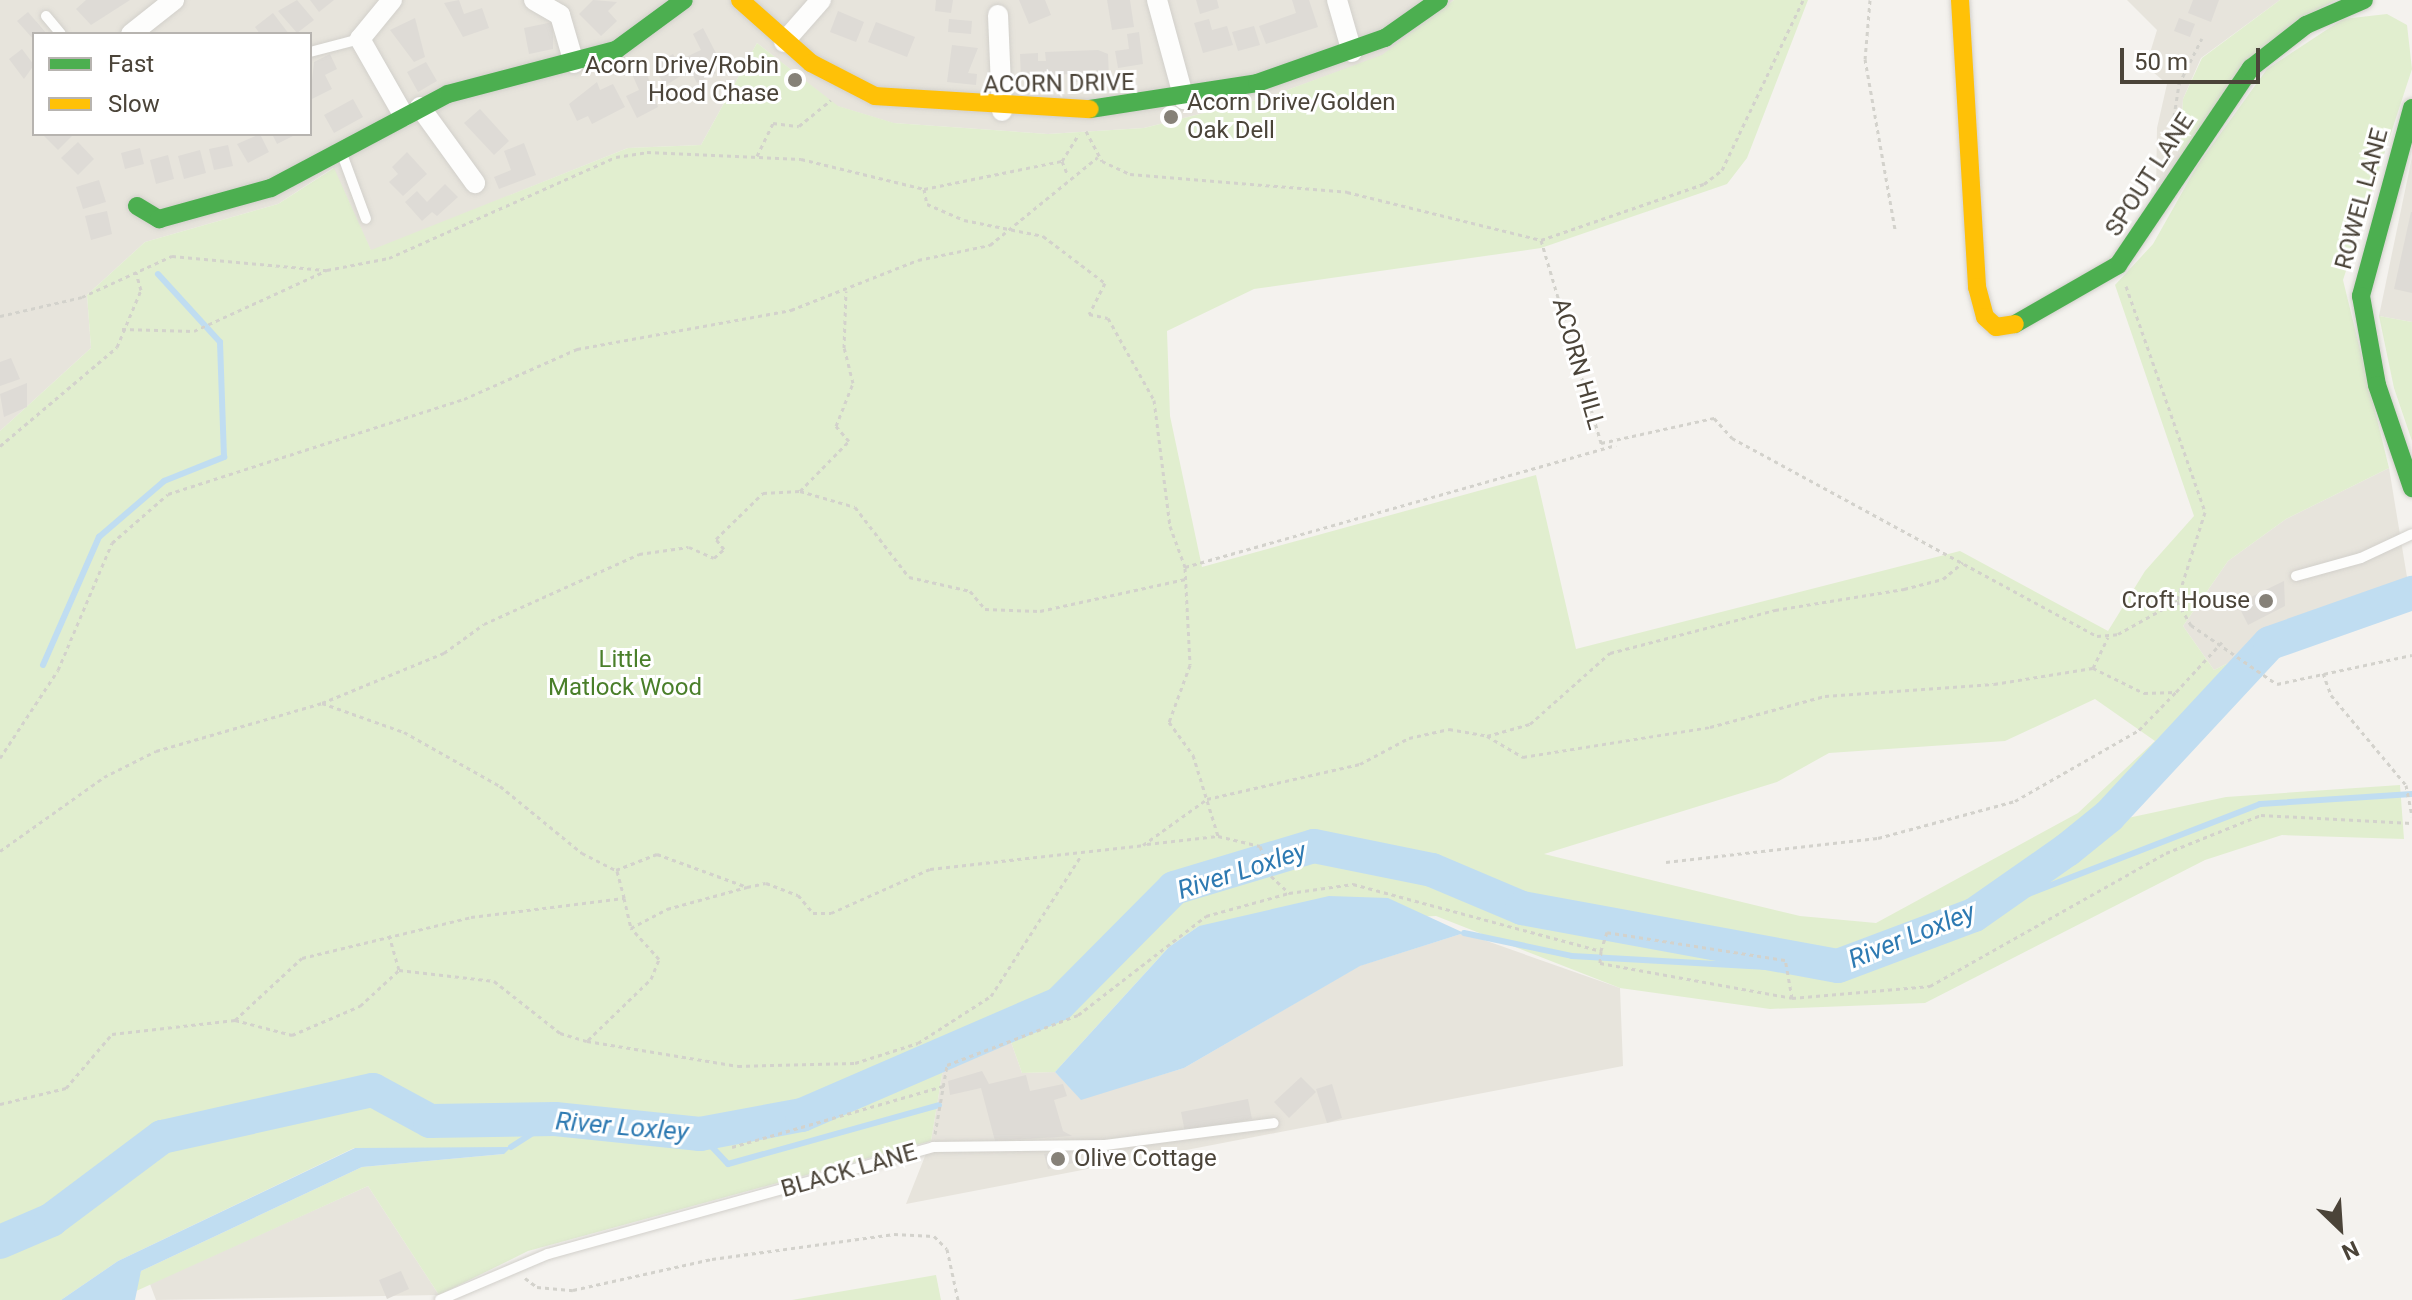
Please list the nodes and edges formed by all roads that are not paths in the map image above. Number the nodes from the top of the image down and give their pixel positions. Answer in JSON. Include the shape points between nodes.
{"nodes":[{"id":1,"x":174,"y":0,"type":"edge"},
{"id":2,"x":392,"y":0,"type":"edge"},
{"id":3,"x":534,"y":0,"type":"edge"},
{"id":4,"x":684,"y":0,"type":"edge"},
{"id":5,"x":740,"y":0,"type":"edge"},
{"id":6,"x":821,"y":0,"type":"edge"},
{"id":7,"x":1157,"y":0,"type":"edge"},
{"id":8,"x":1337,"y":0,"type":"edge"},
{"id":9,"x":1439,"y":0,"type":"edge"},
{"id":10,"x":1960,"y":0,"type":"edge"},
{"id":11,"x":2364,"y":0,"type":"edge"},
{"id":12,"x":998,"y":15,"type":"dead end"},
{"id":13,"x":46,"y":16,"type":"dead end"},
{"id":14,"x":59,"y":32,"type":"edge"},
{"id":15,"x":134,"y":32,"type":"edge"},
{"id":16,"x":360,"y":39,"type":"junction"},
{"id":17,"x":784,"y":42,"type":"junction"},
{"id":18,"x":312,"y":51,"type":"edge"},
{"id":19,"x":1352,"y":52,"type":"junction"},
{"id":20,"x":574,"y":63,"type":"junction"},
{"id":21,"x":1184,"y":99,"type":"junction"},
{"id":22,"x":2412,"y":108,"type":"edge"},
{"id":23,"x":1002,"y":111,"type":"junction"},
{"id":24,"x":412,"y":112,"type":"junction"},
{"id":25,"x":341,"y":150,"type":"junction"},
{"id":26,"x":475,"y":183,"type":"dead end"},
{"id":27,"x":137,"y":206,"type":"dead end"},
{"id":28,"x":366,"y":219,"type":"dead end"},
{"id":29,"x":2412,"y":488,"type":"edge"},
{"id":30,"x":2412,"y":534,"type":"edge"},
{"id":31,"x":2296,"y":576,"type":"dead end"},
{"id":32,"x":1274,"y":1123,"type":"dead end"},
{"id":33,"x":440,"y":1300,"type":"edge"}],
"edges":[{"from":1,"to":15,"type":"street"},
{"from":2,"to":16,"type":"street"},
{"from":3,"to":20,"type":"street","via":[[560,15]]},
{"from":4,"to":20,"type":"street","via":[[643,36]]},
{"from":5,"to":17,"type":"street","name":"ACORN DRIVE"},
{"from":6,"to":17,"type":"street"},
{"from":7,"to":21,"type":"street"},
{"from":8,"to":19,"type":"street"},
{"from":9,"to":19,"type":"street","name":"ACORN DRIVE"},
{"from":10,"to":11,"type":"street","name":"SPOUT LANE","via":[[1985,317],[1996,327],[2028,322],[2118,265],[2251,68],[2306,25]]},
{"from":12,"to":23,"type":"street"},
{"from":13,"to":14,"type":"lane"},
{"from":16,"to":18,"type":"lane"},
{"from":16,"to":24,"type":"street"},
{"from":17,"to":23,"type":"street","name":"ACORN DRIVE","via":[[841,83],[896,101]]},
{"from":19,"to":21,"type":"street","name":"ACORN DRIVE"},
{"from":20,"to":24,"type":"street","via":[[483,82]]},
{"from":21,"to":23,"type":"street","name":"ACORN DRIVE","via":[[1083,111]]},
{"from":22,"to":29,"type":"street","name":"ROWEL LANE","via":[[2361,296],[2363,331]]},
{"from":24,"to":25,"type":"street"},
{"from":24,"to":26,"type":"street"},
{"from":25,"to":27,"type":"street","via":[[247,196],[159,219]]},
{"from":25,"to":28,"type":"lane"},
{"from":30,"to":31,"type":"lane","via":[[2361,558]]},
{"from":32,"to":33,"type":"lane","name":"BLACK LANE","via":[[1105,1145],[933,1147],[518,1266]]}]}
